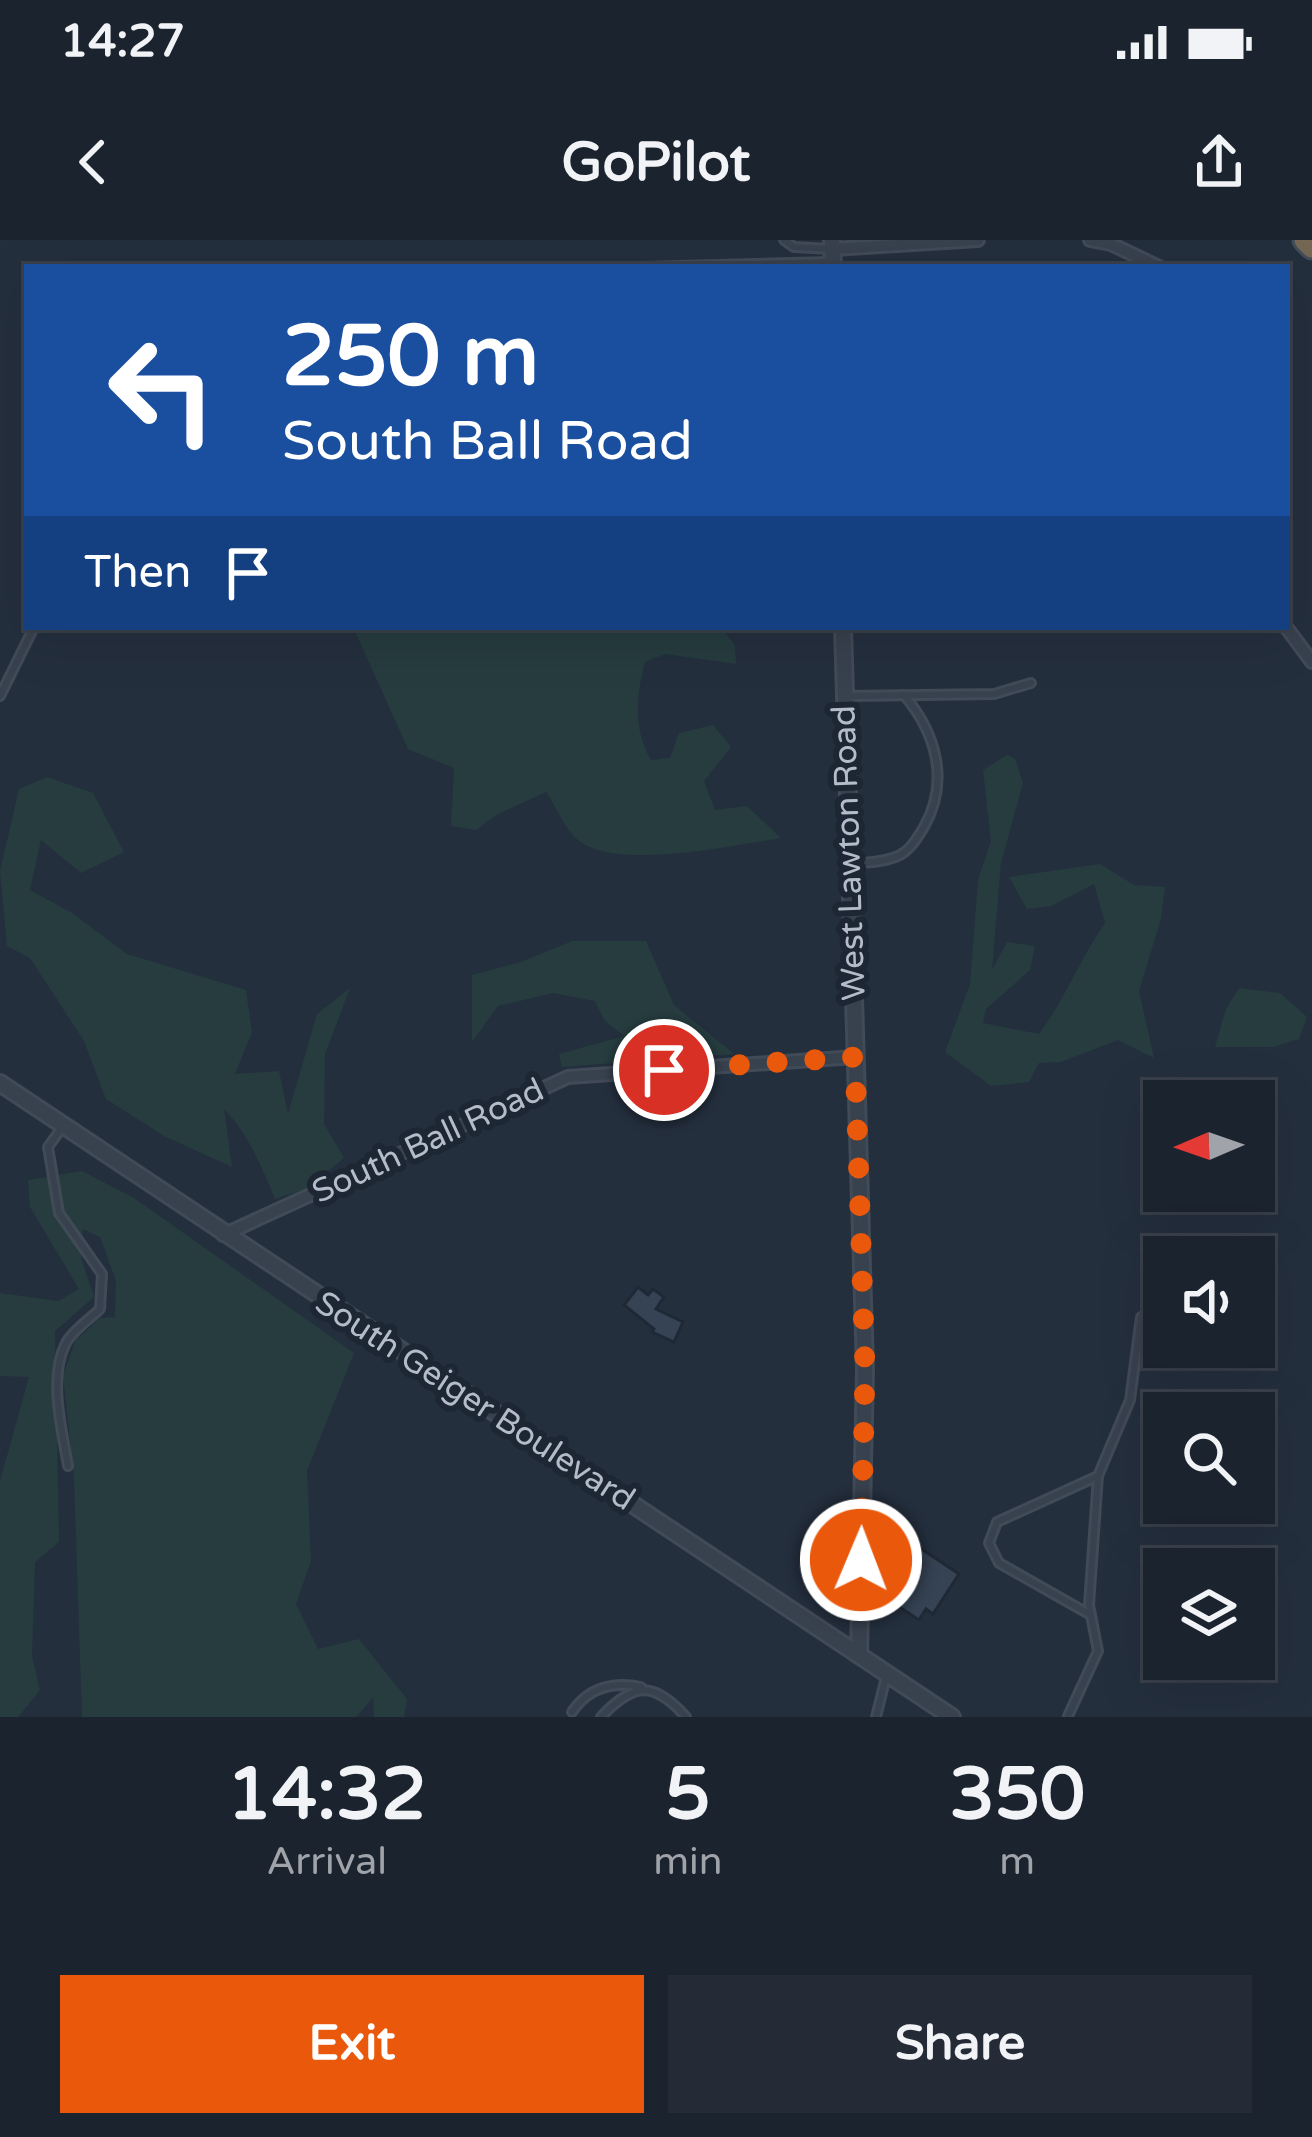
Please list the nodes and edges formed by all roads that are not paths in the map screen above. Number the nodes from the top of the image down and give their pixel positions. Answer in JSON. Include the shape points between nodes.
{"nodes":[{"id":1,"x":978,"y":240,"type":"edge"},
{"id":2,"x":1090,"y":240,"type":"edge"},
{"id":3,"x":1305,"y":240,"type":"edge"},
{"id":4,"x":784,"y":241,"type":"edge"},
{"id":5,"x":1312,"y":247,"type":"edge"},
{"id":6,"x":833,"y":255,"type":"edge"},
{"id":7,"x":690,"y":264,"type":"edge"},
{"id":8,"x":1153,"y":264,"type":"edge"},
{"id":9,"x":33,"y":630,"type":"edge"},
{"id":10,"x":843,"y":630,"type":"edge"},
{"id":11,"x":1288,"y":630,"type":"edge"},
{"id":12,"x":1312,"y":662,"type":"edge"},
{"id":13,"x":1031,"y":683,"type":"dead end"},
{"id":14,"x":845,"y":695,"type":"junction"},
{"id":15,"x":904,"y":695,"type":"junction"},
{"id":16,"x":0,"y":696,"type":"edge"},
{"id":17,"x":850,"y":865,"type":"junction"},
{"id":18,"x":855,"y":1057,"type":"junction"},
{"id":19,"x":0,"y":1083,"type":"edge"},
{"id":20,"x":64,"y":1126,"type":"junction"},
{"id":21,"x":223,"y":1234,"type":"junction"},
{"id":22,"x":1142,"y":1317,"type":"dead end"},
{"id":23,"x":68,"y":1466,"type":"dead end"},
{"id":24,"x":1098,"y":1477,"type":"junction"},
{"id":25,"x":1090,"y":1614,"type":"junction"},
{"id":26,"x":859,"y":1655,"type":"junction"},
{"id":27,"x":886,"y":1673,"type":"junction"},
{"id":28,"x":644,"y":1689,"type":"junction"},
{"id":29,"x":572,"y":1712,"type":"dead end"},
{"id":30,"x":601,"y":1717,"type":"edge"},
{"id":31,"x":686,"y":1717,"type":"edge"},
{"id":32,"x":876,"y":1717,"type":"edge"},
{"id":33,"x":952,"y":1717,"type":"edge"},
{"id":34,"x":1067,"y":1717,"type":"edge"}],
"edges":[{"from":1,"to":6,"type":"street"},
{"from":2,"to":8,"type":"street"},
{"from":3,"to":5,"type":"highway"},
{"from":4,"to":6,"type":"lane"},
{"from":6,"to":7,"type":"lane"},
{"from":9,"to":16,"type":"lane"},
{"from":10,"to":14,"type":"street","name":"West Lawton Road"},
{"from":11,"to":12,"type":"street"},
{"from":13,"to":15,"type":"lane","via":[[994,694]]},
{"from":14,"to":15,"type":"lane"},
{"from":14,"to":17,"type":"street","name":"West Lawton Road"},
{"from":15,"to":17,"type":"lane","via":[[938,760],[932,812],[899,856]]},
{"from":17,"to":18,"type":"street","name":"West Lawton Road"},
{"from":18,"to":21,"type":"street","name":"South Ball Road","via":[[568,1077]]},
{"from":18,"to":26,"type":"street","name":"West Lawton Road","via":[[865,1369]]},
{"from":19,"to":20,"type":"street","name":"South Geiger Boulevard"},
{"from":20,"to":21,"type":"street","name":"South Geiger Boulevard"},
{"from":20,"to":23,"type":"lane","via":[[48,1147],[59,1214],[102,1274],[100,1309],[66,1342],[60,1367]]},
{"from":21,"to":26,"type":"street","name":"South Geiger Boulevard"},
{"from":22,"to":24,"type":"lane","via":[[1130,1400]]},
{"from":24,"to":25,"type":"lane"},
{"from":24,"to":25,"type":"lane","via":[[997,1522],[988,1544],[999,1563]]},
{"from":25,"to":34,"type":"lane","via":[[1097,1651]]},
{"from":26,"to":27,"type":"street","name":"South Geiger Boulevard"},
{"from":27,"to":32,"type":"lane"},
{"from":27,"to":33,"type":"street","name":"South Geiger Boulevard"},
{"from":28,"to":29,"type":"lane","via":[[604,1687]]},
{"from":28,"to":30,"type":"lane"},
{"from":28,"to":31,"type":"lane","via":[[666,1696]]}]}
